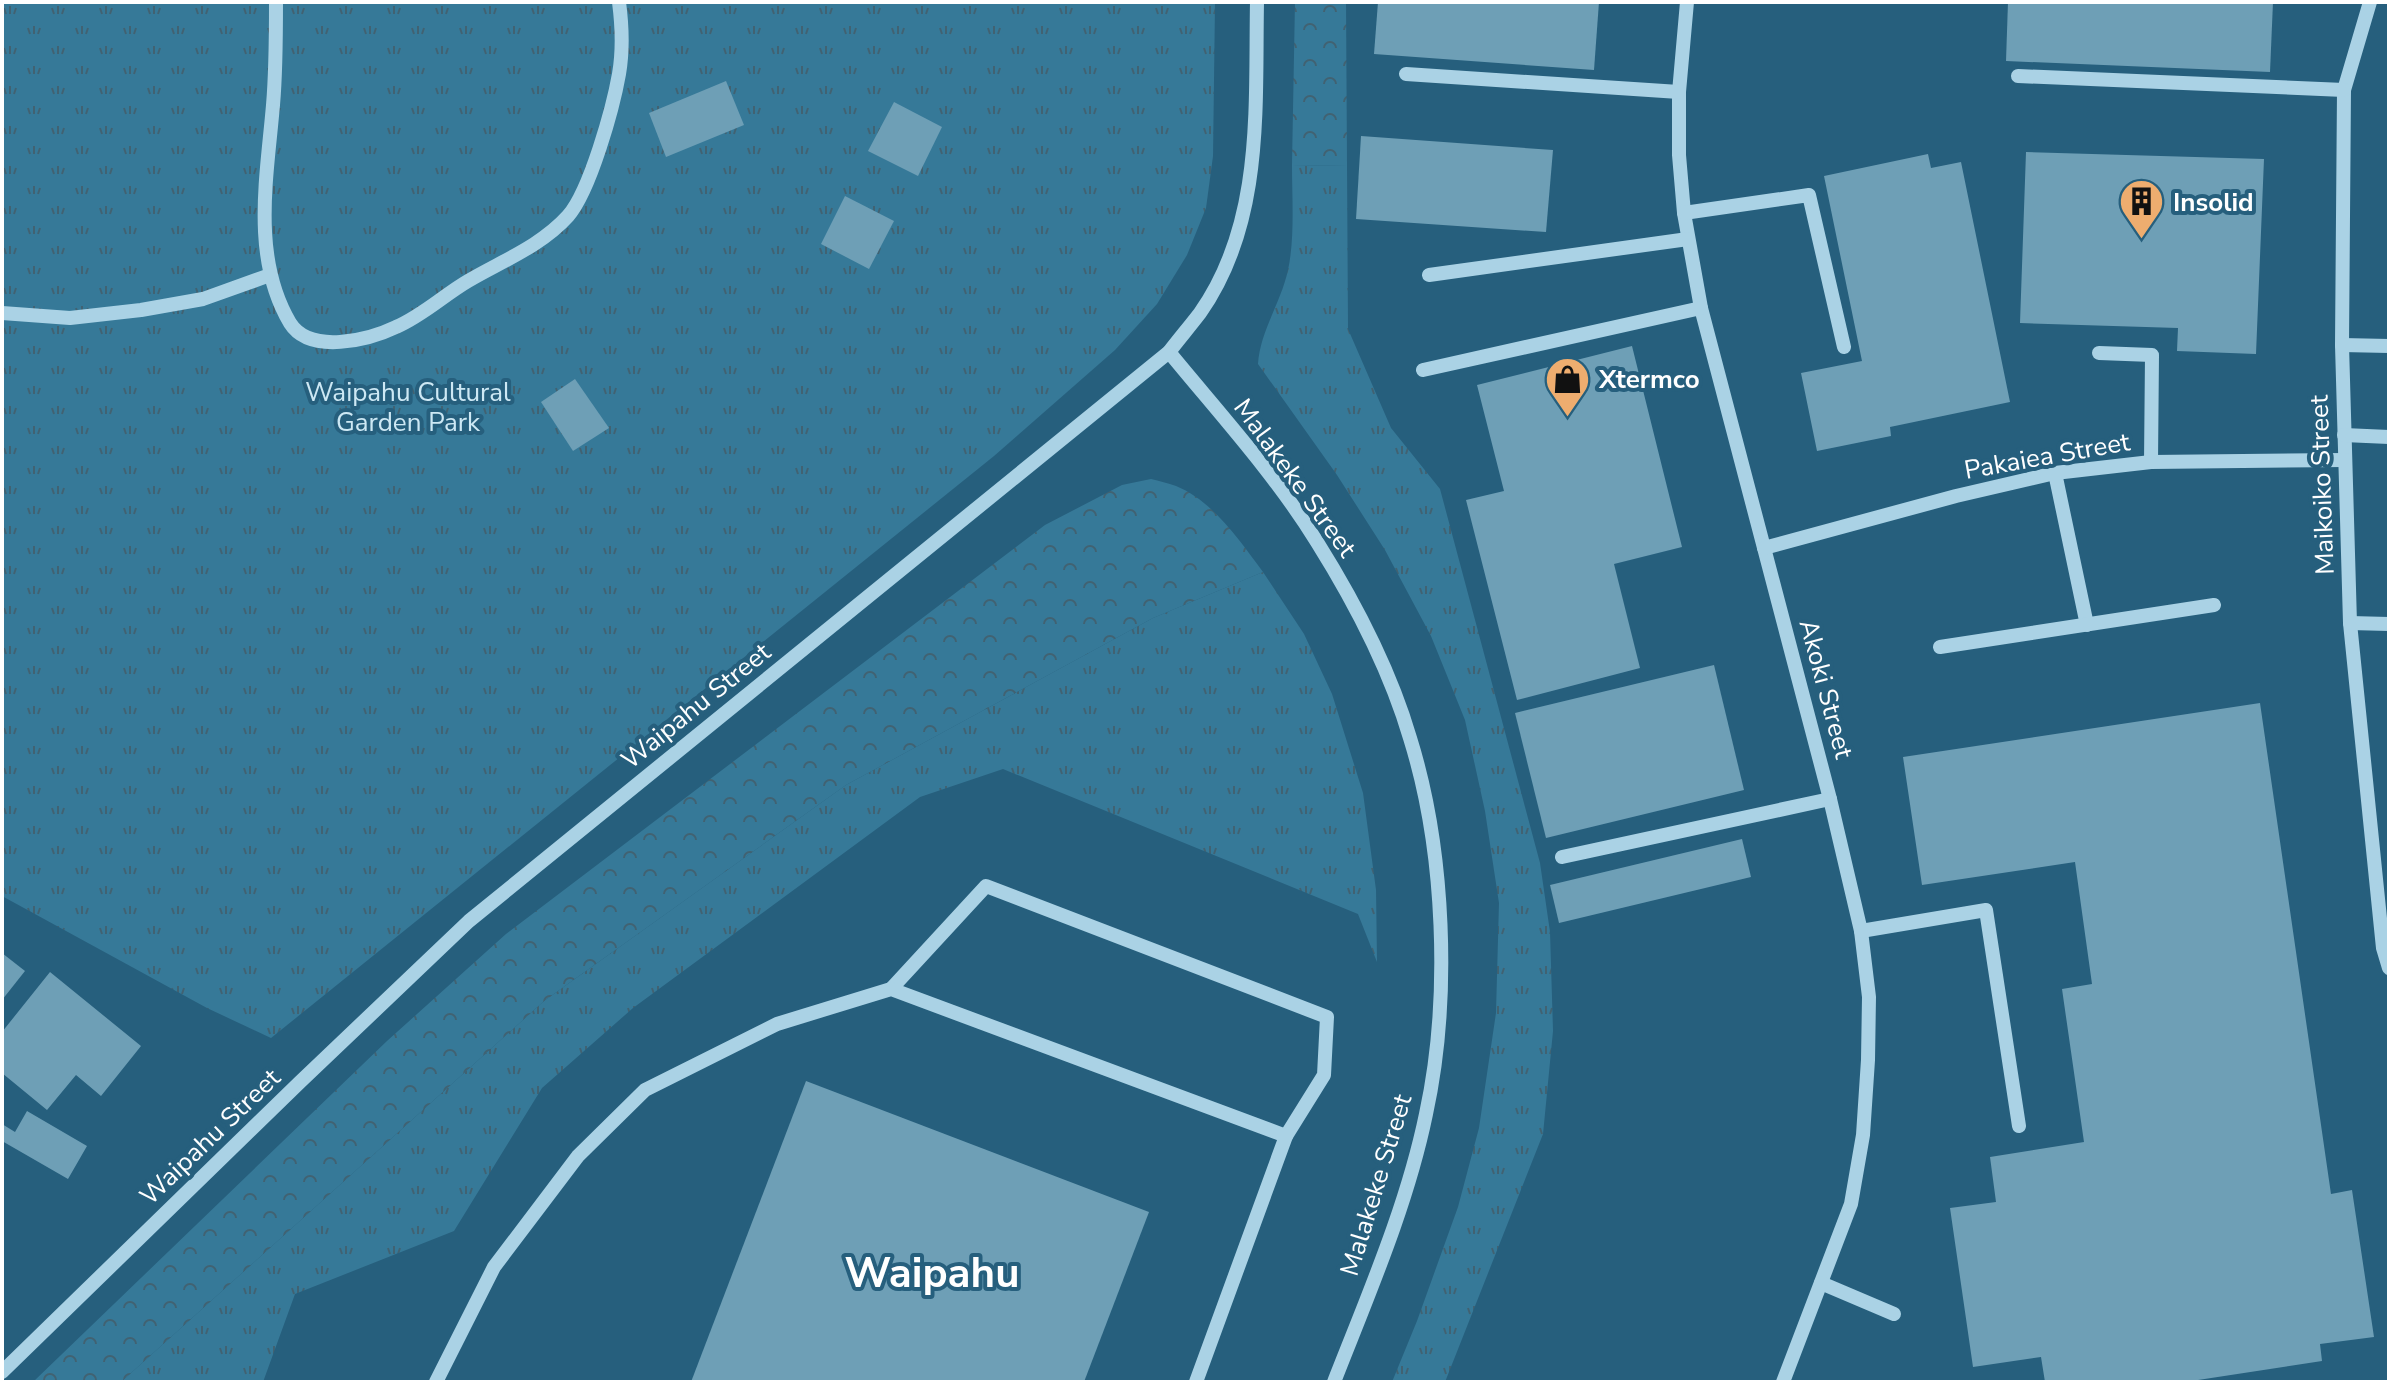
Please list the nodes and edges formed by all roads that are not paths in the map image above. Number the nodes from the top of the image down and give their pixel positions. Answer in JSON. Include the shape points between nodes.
{"nodes":[{"id":1,"x":276,"y":2,"type":"edge"},
{"id":2,"x":619,"y":2,"type":"edge"},
{"id":3,"x":1257,"y":2,"type":"edge"},
{"id":4,"x":1687,"y":2,"type":"edge"},
{"id":5,"x":2370,"y":2,"type":"edge"},
{"id":6,"x":1406,"y":74,"type":"dead end"},
{"id":7,"x":2018,"y":76,"type":"dead end"},
{"id":8,"x":2344,"y":90,"type":"junction"},
{"id":9,"x":1679,"y":92,"type":"junction"},
{"id":10,"x":1684,"y":213,"type":"junction"},
{"id":11,"x":1688,"y":239,"type":"junction"},
{"id":12,"x":270,"y":275,"type":"junction"},
{"id":13,"x":1429,"y":275,"type":"dead end"},
{"id":14,"x":1701,"y":308,"type":"junction"},
{"id":15,"x":2,"y":313,"type":"edge"},
{"id":16,"x":2342,"y":345,"type":"junction"},
{"id":17,"x":2389,"y":346,"type":"edge"},
{"id":18,"x":1844,"y":347,"type":"dead end"},
{"id":19,"x":1169,"y":352,"type":"junction"},
{"id":20,"x":2099,"y":353,"type":"dead end"},
{"id":21,"x":1423,"y":370,"type":"dead end"},
{"id":22,"x":2344,"y":435,"type":"junction"},
{"id":23,"x":2389,"y":437,"type":"edge"},
{"id":24,"x":2345,"y":460,"type":"junction"},
{"id":25,"x":2151,"y":462,"type":"junction"},
{"id":26,"x":2055,"y":473,"type":"junction"},
{"id":27,"x":1764,"y":548,"type":"junction"},
{"id":28,"x":2214,"y":605,"type":"dead end"},
{"id":29,"x":2350,"y":623,"type":"junction"},
{"id":30,"x":2389,"y":624,"type":"edge"},
{"id":31,"x":2087,"y":625,"type":"junction"},
{"id":32,"x":1940,"y":647,"type":"dead end"},
{"id":33,"x":1830,"y":799,"type":"junction"},
{"id":34,"x":1562,"y":857,"type":"dead end"},
{"id":35,"x":1861,"y":931,"type":"junction"},
{"id":36,"x":2389,"y":968,"type":"edge"},
{"id":37,"x":891,"y":989,"type":"junction"},
{"id":38,"x":2019,"y":1126,"type":"dead end"},
{"id":39,"x":1286,"y":1136,"type":"junction"},
{"id":40,"x":1821,"y":1283,"type":"junction"},
{"id":41,"x":1894,"y":1314,"type":"dead end"},
{"id":42,"x":2,"y":1372,"type":"edge"},
{"id":43,"x":436,"y":1382,"type":"edge"},
{"id":44,"x":1196,"y":1382,"type":"edge"},
{"id":45,"x":1334,"y":1382,"type":"edge"},
{"id":46,"x":1783,"y":1382,"type":"edge"}],
"edges":[{"from":1,"to":12,"type":"street","via":[[265,213]]},
{"from":2,"to":12,"type":"street","via":[[619,73],[592,171],[570,214],[541,241],[397,327],[359,340],[326,343],[305,337],[291,325]]},
{"from":3,"to":19,"type":"street","name":"Waipahu Street","via":[[1254,152],[1245,210],[1228,261],[1201,311]]},
{"from":4,"to":9,"type":"street","name":"Akoki Street"},
{"from":5,"to":8,"type":"street","name":"Maikoiko Street"},
{"from":6,"to":9,"type":"street"},
{"from":7,"to":8,"type":"street"},
{"from":8,"to":16,"type":"street","name":"Maikoiko Street"},
{"from":9,"to":10,"type":"street","name":"Akoki Street"},
{"from":10,"to":11,"type":"street","name":"Akoki Street"},
{"from":10,"to":18,"type":"street","via":[[1809,195]]},
{"from":11,"to":13,"type":"street"},
{"from":11,"to":14,"type":"street","name":"Akoki Street"},
{"from":12,"to":15,"type":"street","via":[[203,299],[141,310],[70,318]]},
{"from":14,"to":21,"type":"street"},
{"from":14,"to":27,"type":"street","name":"Akoki Street"},
{"from":16,"to":17,"type":"street"},
{"from":16,"to":22,"type":"street","name":"Maikoiko Street"},
{"from":19,"to":42,"type":"street","name":"Waipahu Street","via":[[469,921]]},
{"from":19,"to":45,"type":"street","name":"Malakeke Street","via":[[1269,475],[1343,586],[1410,737],[1431,824],[1441,937],[1440,1024],[1426,1114],[1405,1190]]},
{"from":20,"to":25,"type":"street","via":[[2152,355]]},
{"from":22,"to":23,"type":"street"},
{"from":22,"to":24,"type":"street","name":"Maikoiko Street"},
{"from":24,"to":25,"type":"street","name":"Pakaiea Street"},
{"from":24,"to":29,"type":"street","name":"Maikoiko Street"},
{"from":25,"to":26,"type":"street","name":"Pakaiea Street"},
{"from":26,"to":27,"type":"street","name":"Pakaiea Street"},
{"from":26,"to":31,"type":"street"},
{"from":27,"to":33,"type":"street","name":"Akoki Street"},
{"from":28,"to":31,"type":"street"},
{"from":29,"to":30,"type":"street"},
{"from":29,"to":36,"type":"street","name":"Maikoiko Street"},
{"from":31,"to":32,"type":"street"},
{"from":33,"to":34,"type":"street"},
{"from":33,"to":35,"type":"street","name":"Akoki Street"},
{"from":35,"to":38,"type":"street","via":[[1986,910]]},
{"from":35,"to":40,"type":"street","name":"Akoki Street","via":[[1869,997],[1863,1135],[1851,1204]]},
{"from":37,"to":39,"type":"street"},
{"from":37,"to":39,"type":"street","via":[[986,886],[1327,1017],[1324,1075]]},
{"from":37,"to":43,"type":"street","via":[[777,1024],[645,1090],[578,1156],[494,1267]]},
{"from":39,"to":44,"type":"street"},
{"from":40,"to":41,"type":"street"},
{"from":40,"to":46,"type":"street","name":"Akoki Street"}]}
